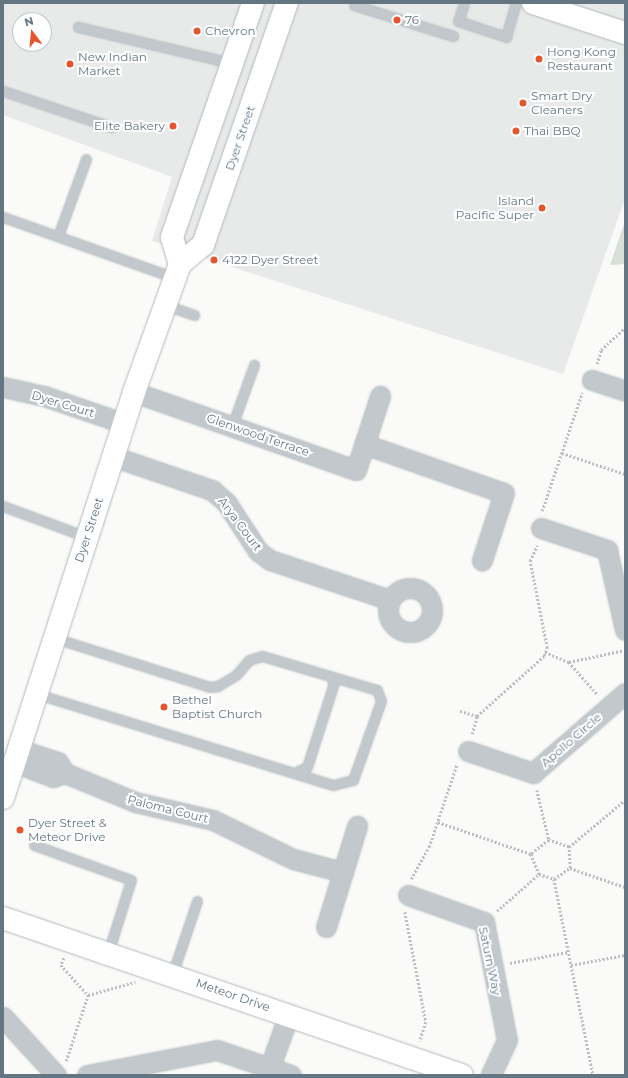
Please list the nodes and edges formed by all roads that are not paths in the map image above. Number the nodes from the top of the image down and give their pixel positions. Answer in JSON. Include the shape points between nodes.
{"nodes":[{"id":1,"x":253,"y":3,"type":"edge"},
{"id":2,"x":287,"y":3,"type":"edge"},
{"id":3,"x":464,"y":3,"type":"edge"},
{"id":4,"x":516,"y":3,"type":"edge"},
{"id":5,"x":533,"y":3,"type":"edge"},
{"id":6,"x":354,"y":5,"type":"dead end"},
{"id":7,"x":78,"y":27,"type":"dead end"},
{"id":8,"x":625,"y":33,"type":"edge"},
{"id":9,"x":453,"y":36,"type":"dead end"},
{"id":10,"x":231,"y":63,"type":"junction"},
{"id":11,"x":3,"y":91,"type":"edge"},
{"id":12,"x":212,"y":119,"type":"junction"},
{"id":13,"x":111,"y":127,"type":"dead end"},
{"id":14,"x":86,"y":159,"type":"dead end"},
{"id":15,"x":3,"y":217,"type":"edge"},
{"id":16,"x":208,"y":231,"type":"junction"},
{"id":17,"x":58,"y":236,"type":"junction"},
{"id":18,"x":177,"y":271,"type":"junction"},
{"id":19,"x":165,"y":304,"type":"junction"},
{"id":20,"x":194,"y":315,"type":"dead end"},
{"id":21,"x":254,"y":365,"type":"dead end"},
{"id":22,"x":592,"y":380,"type":"road end"},
{"id":23,"x":3,"y":387,"type":"edge"},
{"id":24,"x":625,"y":391,"type":"edge"},
{"id":25,"x":134,"y":392,"type":"junction"},
{"id":26,"x":380,"y":396,"type":"dead end"},
{"id":27,"x":123,"y":424,"type":"junction"},
{"id":28,"x":232,"y":426,"type":"junction"},
{"id":29,"x":364,"y":444,"type":"junction"},
{"id":30,"x":112,"y":456,"type":"junction"},
{"id":31,"x":3,"y":506,"type":"edge"},
{"id":32,"x":545,"y":529,"type":"road end"},
{"id":33,"x":87,"y":537,"type":"junction"},
{"id":34,"x":482,"y":560,"type":"dead end"},
{"id":35,"x":390,"y":600,"type":"dead end"},
{"id":36,"x":625,"y":630,"type":"edge"},
{"id":37,"x":55,"y":638,"type":"junction"},
{"id":38,"x":330,"y":676,"type":"junction"},
{"id":39,"x":625,"y":693,"type":"edge"},
{"id":40,"x":37,"y":694,"type":"junction"},
{"id":41,"x":468,"y":751,"type":"road end"},
{"id":42,"x":16,"y":756,"type":"junction"},
{"id":43,"x":294,"y":773,"type":"junction"},
{"id":44,"x":3,"y":798,"type":"edge"},
{"id":45,"x":357,"y":826,"type":"dead end"},
{"id":46,"x":34,"y":846,"type":"dead end"},
{"id":47,"x":343,"y":872,"type":"junction"},
{"id":48,"x":408,"y":895,"type":"road end"},
{"id":49,"x":197,"y":901,"type":"dead end"},
{"id":50,"x":3,"y":918,"type":"edge"},
{"id":51,"x":326,"y":927,"type":"dead end"},
{"id":52,"x":108,"y":953,"type":"junction"},
{"id":53,"x":172,"y":975,"type":"junction"},
{"id":54,"x":289,"y":1014,"type":"junction"},
{"id":55,"x":3,"y":1017,"type":"edge"},
{"id":56,"x":60,"y":1071,"type":"edge"},
{"id":57,"x":268,"y":1071,"type":"edge"},
{"id":58,"x":87,"y":1075,"type":"edge"},
{"id":59,"x":291,"y":1075,"type":"edge"},
{"id":60,"x":462,"y":1075,"type":"edge"},
{"id":61,"x":492,"y":1075,"type":"edge"}],
"edges":[{"from":1,"to":10,"type":"main road"},
{"from":2,"to":16,"type":"main road","name":"Dyer Street"},
{"from":3,"to":4,"type":"lane","via":[[458,21],[506,37]]},
{"from":5,"to":8,"type":"main road"},
{"from":6,"to":9,"type":"lane"},
{"from":7,"to":10,"type":"lane"},
{"from":10,"to":12,"type":"main road"},
{"from":11,"to":13,"type":"lane"},
{"from":12,"to":16,"type":"main road","via":[[222,144],[200,210]]},
{"from":12,"to":18,"type":"main road","via":[[172,237]]},
{"from":14,"to":17,"type":"lane"},
{"from":15,"to":17,"type":"lane"},
{"from":16,"to":18,"type":"main road","name":"Dyer Street","via":[[203,245]]},
{"from":17,"to":18,"type":"lane"},
{"from":18,"to":19,"type":"main road","name":"Dyer Street"},
{"from":19,"to":20,"type":"lane"},
{"from":19,"to":25,"type":"main road","name":"Dyer Street"},
{"from":21,"to":28,"type":"lane"},
{"from":22,"to":24,"type":"street"},
{"from":23,"to":27,"type":"street","name":"Dyer Court","via":[[44,396]]},
{"from":25,"to":27,"type":"main road","name":"Dyer Street"},
{"from":25,"to":28,"type":"street","name":"Glenwood Terrace"},
{"from":26,"to":29,"type":"street","name":"Glenwood Terrace"},
{"from":27,"to":30,"type":"main road","name":"Dyer Street"},
{"from":28,"to":29,"type":"street","name":"Glenwood Terrace","via":[[356,470]]},
{"from":29,"to":34,"type":"street","via":[[504,493]]},
{"from":30,"to":33,"type":"main road","name":"Dyer Street"},
{"from":30,"to":35,"type":"street","name":"Arya Court","via":[[212,490],[226,502],[258,551],[270,560]]},
{"from":31,"to":33,"type":"lane"},
{"from":32,"to":36,"type":"street","via":[[609,552]]},
{"from":33,"to":37,"type":"main road","name":"Dyer Street"},
{"from":37,"to":38,"type":"lane","via":[[200,686],[218,686],[236,675],[249,660],[262,656]]},
{"from":37,"to":40,"type":"main road","name":"Dyer Street"},
{"from":38,"to":43,"type":"lane","via":[[334,683],[307,767]]},
{"from":38,"to":43,"type":"lane","via":[[377,690],[381,701],[358,768],[353,780],[333,785]]},
{"from":39,"to":41,"type":"street","name":"Apollo Circle","via":[[533,773]]},
{"from":40,"to":42,"type":"main road","name":"Dyer Street"},
{"from":40,"to":43,"type":"lane"},
{"from":42,"to":44,"type":"main road","name":"Dyer Street"},
{"from":42,"to":47,"type":"street","name":"Paloma Court","via":[[58,762],[65,773],[134,802],[213,820],[293,859]]},
{"from":45,"to":47,"type":"street"},
{"from":46,"to":52,"type":"lane","via":[[131,880]]},
{"from":47,"to":51,"type":"street"},
{"from":48,"to":61,"type":"street","name":"Saturn Way","via":[[484,922],[506,1040]]},
{"from":49,"to":53,"type":"lane"},
{"from":50,"to":52,"type":"main road","name":"Meteor Drive"},
{"from":52,"to":53,"type":"main road","name":"Meteor Drive"},
{"from":53,"to":54,"type":"main road","name":"Meteor Drive"},
{"from":54,"to":57,"type":"street"},
{"from":54,"to":60,"type":"main road","name":"Meteor Drive"},
{"from":55,"to":56,"type":"street"},
{"from":57,"to":58,"type":"street","via":[[217,1050]]},
{"from":57,"to":59,"type":"street"}]}
